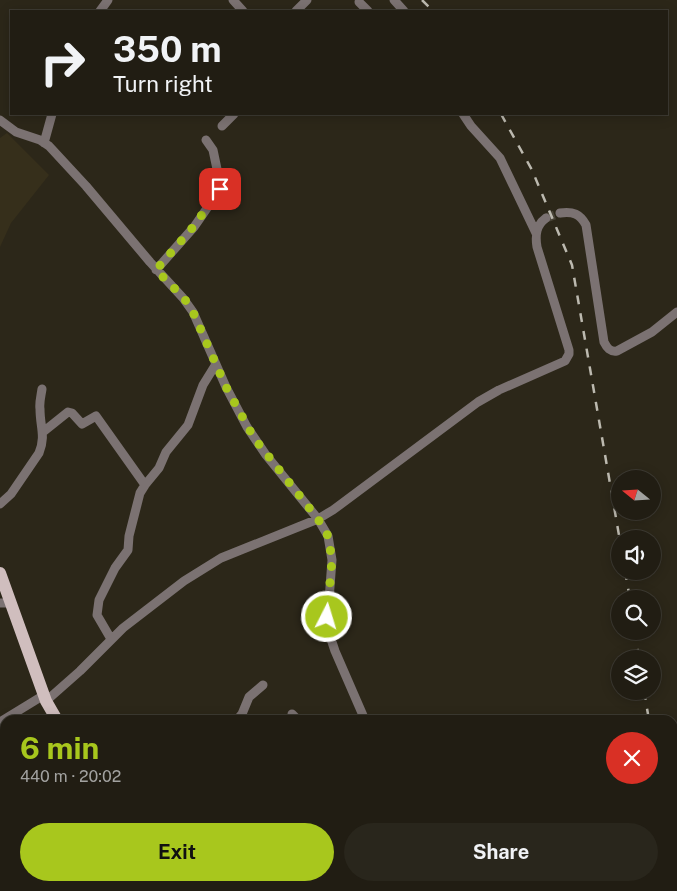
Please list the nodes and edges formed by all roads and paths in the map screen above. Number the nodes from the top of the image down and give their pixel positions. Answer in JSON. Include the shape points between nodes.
{"nodes":[{"id":1,"x":233,"y":0,"type":"edge"},
{"id":2,"x":307,"y":0,"type":"edge"},
{"id":3,"x":394,"y":0,"type":"edge"},
{"id":4,"x":359,"y":2,"type":"dead end"},
{"id":5,"x":242,"y":10,"type":"edge"},
{"id":6,"x":297,"y":10,"type":"edge"},
{"id":7,"x":367,"y":10,"type":"edge"},
{"id":8,"x":403,"y":10,"type":"edge"},
{"id":9,"x":52,"y":115,"type":"edge"},
{"id":10,"x":233,"y":115,"type":"edge"},
{"id":11,"x":464,"y":115,"type":"edge"},
{"id":12,"x":0,"y":120,"type":"edge"},
{"id":13,"x":222,"y":126,"type":"dead end"},
{"id":14,"x":206,"y":140,"type":"dead end"},
{"id":15,"x":44,"y":143,"type":"junction"},
{"id":16,"x":560,"y":213,"type":"tunnel mouth"},
{"id":17,"x":546,"y":218,"type":"tunnel mouth"},
{"id":18,"x":536,"y":233,"type":"junction"},
{"id":19,"x":156,"y":270,"type":"junction"},
{"id":20,"x":677,"y":312,"type":"edge"},
{"id":21,"x":216,"y":364,"type":"junction"},
{"id":22,"x":42,"y":389,"type":"dead end"},
{"id":23,"x":43,"y":432,"type":"junction"},
{"id":24,"x":145,"y":484,"type":"junction"},
{"id":25,"x":0,"y":504,"type":"edge"},
{"id":26,"x":318,"y":519,"type":"junction"},
{"id":27,"x":0,"y":573,"type":"edge"},
{"id":28,"x":5,"y":603,"type":"edge"},
{"id":29,"x":111,"y":639,"type":"junction"},
{"id":30,"x":263,"y":685,"type":"dead end"},
{"id":31,"x":45,"y":698,"type":"junction"},
{"id":32,"x":13,"y":715,"type":"edge"},
{"id":33,"x":54,"y":715,"type":"edge"},
{"id":34,"x":241,"y":715,"type":"edge"},
{"id":35,"x":363,"y":715,"type":"edge"}],
"edges":[{"from":1,"to":5,"type":"street"},
{"from":2,"to":6,"type":"street"},
{"from":3,"to":8,"type":"street"},
{"from":4,"to":7,"type":"street"},
{"from":9,"to":15,"type":"street"},
{"from":10,"to":13,"type":"street"},
{"from":11,"to":18,"type":"street","via":[[500,158]]},
{"from":12,"to":15,"type":"street","via":[[16,132]]},
{"from":14,"to":19,"type":"street","via":[[214,152],[220,189],[194,226]]},
{"from":15,"to":19,"type":"street","via":[[86,186]]},
{"from":16,"to":20,"type":"street","via":[[574,213],[586,226],[607,347],[617,351],[652,332]]},
{"from":17,"to":18,"type":"street"},
{"from":18,"to":26,"type":"street","via":[[540,263],[569,350],[567,358],[478,402]]},
{"from":19,"to":21,"type":"street","via":[[184,298],[193,312]]},
{"from":21,"to":24,"type":"street","via":[[203,385],[188,425]]},
{"from":21,"to":26,"type":"street","via":[[232,401],[254,438]]},
{"from":22,"to":23,"type":"street"},
{"from":23,"to":24,"type":"street","via":[[68,412],[82,424],[96,416]]},
{"from":23,"to":25,"type":"street","via":[[39,453],[11,494]]},
{"from":24,"to":29,"type":"street","via":[[129,536],[128,550],[97,605],[98,619]]},
{"from":26,"to":29,"type":"street","via":[[215,561]]},
{"from":26,"to":35,"type":"street","via":[[328,536],[332,560],[327,627]]},
{"from":27,"to":28,"type":"main road"},
{"from":28,"to":31,"type":"main road"},
{"from":29,"to":31,"type":"street"},
{"from":30,"to":34,"type":"street","via":[[250,698]]},
{"from":31,"to":32,"type":"street"},
{"from":31,"to":33,"type":"main road"}]}
